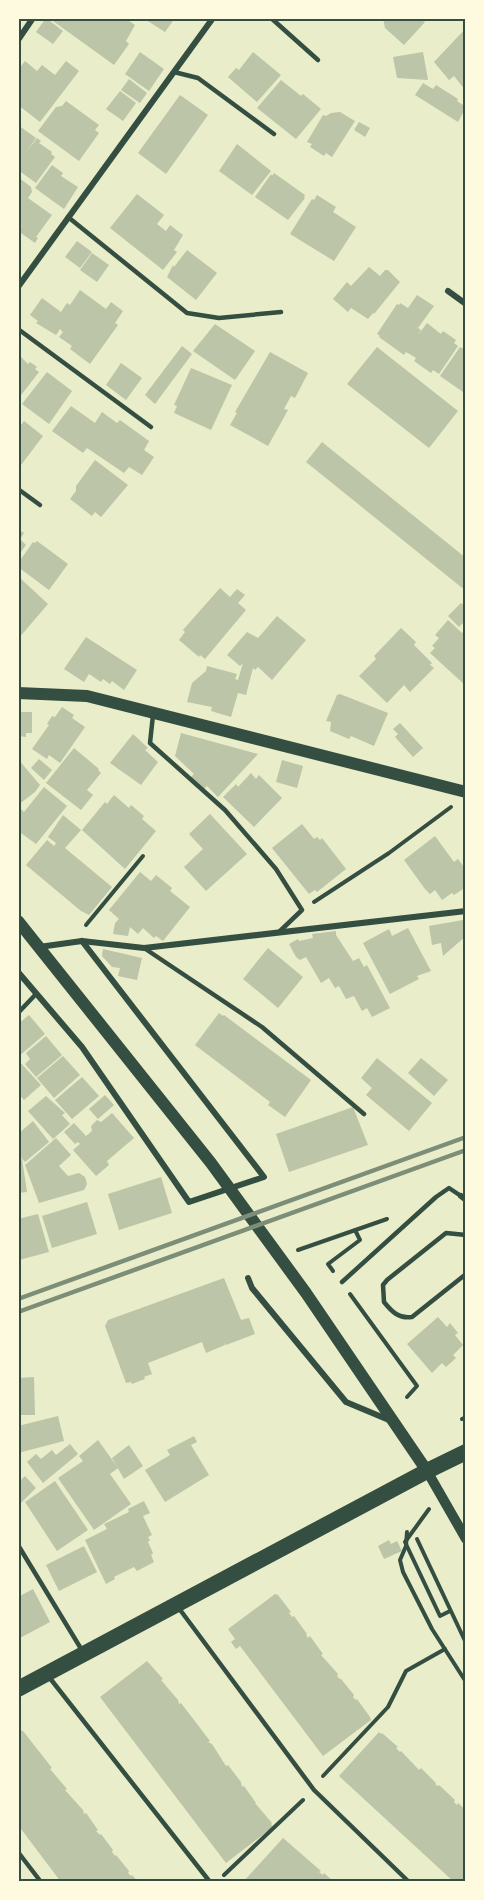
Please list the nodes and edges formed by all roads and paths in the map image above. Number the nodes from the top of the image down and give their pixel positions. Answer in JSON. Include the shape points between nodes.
{"nodes":[{"id":1,"x":33,"y":18,"type":"edge"},
{"id":2,"x":213,"y":18,"type":"edge"},
{"id":3,"x":271,"y":18,"type":"edge"},
{"id":4,"x":18,"y":40,"type":"edge"},
{"id":5,"x":318,"y":60,"type":"dead end"},
{"id":6,"x":174,"y":72,"type":"junction"},
{"id":7,"x":274,"y":134,"type":"dead end"},
{"id":8,"x":68,"y":217,"type":"junction"},
{"id":9,"x":18,"y":287,"type":"edge"},
{"id":10,"x":448,"y":291,"type":"dead end"},
{"id":11,"x":466,"y":304,"type":"edge"},
{"id":12,"x":280,"y":312,"type":"dead end"},
{"id":13,"x":18,"y":329,"type":"edge"},
{"id":14,"x":151,"y":427,"type":"dead end"},
{"id":15,"x":18,"y":489,"type":"edge"},
{"id":16,"x":40,"y":505,"type":"dead end"},
{"id":17,"x":18,"y":693,"type":"edge"},
{"id":18,"x":153,"y":712,"type":"junction"},
{"id":19,"x":466,"y":792,"type":"edge"},
{"id":20,"x":457,"y":802,"type":"dead end"},
{"id":21,"x":143,"y":856,"type":"dead end"},
{"id":22,"x":302,"y":910,"type":"junction"},
{"id":23,"x":466,"y":911,"type":"edge"},
{"id":24,"x":18,"y":921,"type":"edge"},
{"id":25,"x":279,"y":932,"type":"junction"},
{"id":26,"x":80,"y":941,"type":"junction"},
{"id":27,"x":39,"y":948,"type":"junction"},
{"id":28,"x":144,"y":948,"type":"junction"},
{"id":29,"x":18,"y":972,"type":"edge"},
{"id":30,"x":36,"y":994,"type":"junction"},
{"id":31,"x":18,"y":1013,"type":"edge"},
{"id":32,"x":364,"y":1114,"type":"dead end"},
{"id":33,"x":464,"y":1198,"type":"edge"},
{"id":34,"x":383,"y":1220,"type":"dead end"},
{"id":35,"x":355,"y":1230,"type":"junction"},
{"id":36,"x":466,"y":1235,"type":"edge"},
{"id":37,"x":297,"y":1250,"type":"dead end"},
{"id":38,"x":466,"y":1274,"type":"edge"},
{"id":39,"x":248,"y":1278,"type":"dead end"},
{"id":40,"x":342,"y":1282,"type":"junction"},
{"id":41,"x":407,"y":1397,"type":"dead end"},
{"id":42,"x":393,"y":1421,"type":"junction"},
{"id":43,"x":466,"y":1452,"type":"edge"},
{"id":44,"x":427,"y":1471,"type":"junction"},
{"id":45,"x":407,"y":1532,"type":"dead end"},
{"id":46,"x":417,"y":1539,"type":"dead end"},
{"id":47,"x":466,"y":1539,"type":"edge"},
{"id":48,"x":18,"y":1545,"type":"edge"},
{"id":49,"x":410,"y":1554,"type":"dead end"},
{"id":50,"x":177,"y":1605,"type":"junction"},
{"id":51,"x":450,"y":1611,"type":"junction"},
{"id":52,"x":466,"y":1643,"type":"edge"},
{"id":53,"x":445,"y":1649,"type":"junction"},
{"id":54,"x":85,"y":1654,"type":"junction"},
{"id":55,"x":47,"y":1674,"type":"junction"},
{"id":56,"x":466,"y":1682,"type":"edge"},
{"id":57,"x":18,"y":1689,"type":"edge"},
{"id":58,"x":388,"y":1707,"type":"dead end"},
{"id":59,"x":18,"y":1852,"type":"edge"},
{"id":60,"x":41,"y":1882,"type":"edge"},
{"id":61,"x":210,"y":1882,"type":"edge"},
{"id":62,"x":409,"y":1882,"type":"edge"}],
"edges":[{"from":1,"to":4,"type":"street"},
{"from":2,"to":6,"type":"street"},
{"from":3,"to":5,"type":"lane"},
{"from":6,"to":7,"type":"lane","via":[[198,78]]},
{"from":6,"to":8,"type":"street"},
{"from":8,"to":9,"type":"street"},
{"from":8,"to":12,"type":"lane","via":[[187,313],[219,318]]},
{"from":10,"to":11,"type":"street"},
{"from":13,"to":14,"type":"lane"},
{"from":15,"to":16,"type":"lane"},
{"from":17,"to":18,"type":"main road","via":[[87,696]]},
{"from":18,"to":19,"type":"main road"},
{"from":18,"to":22,"type":"lane","via":[[150,743],[225,810],[276,869]]},
{"from":20,"to":22,"type":"path","via":[[389,854]]},
{"from":21,"to":26,"type":"path","via":[[80,932]]},
{"from":22,"to":25,"type":"lane"},
{"from":23,"to":25,"type":"street"},
{"from":24,"to":27,"type":"main road"},
{"from":25,"to":28,"type":"street"},
{"from":26,"to":27,"type":"street"},
{"from":26,"to":28,"type":"street"},
{"from":26,"to":30,"type":"street","via":[[264,1177],[189,1202],[82,1047]]},
{"from":27,"to":42,"type":"main road","via":[[211,1163]]},
{"from":28,"to":32,"type":"lane","via":[[262,1027]]},
{"from":29,"to":30,"type":"street"},
{"from":30,"to":31,"type":"lane"},
{"from":33,"to":40,"type":"lane","via":[[449,1188]]},
{"from":34,"to":35,"type":"path"},
{"from":35,"to":37,"type":"path"},
{"from":35,"to":40,"type":"path","via":[[360,1240],[328,1264]]},
{"from":36,"to":38,"type":"lane","via":[[446,1233],[436,1239],[387,1280],[383,1286],[384,1302],[398,1316],[412,1317]]},
{"from":39,"to":42,"type":"street","via":[[252,1288],[346,1402]]},
{"from":40,"to":41,"type":"path","via":[[417,1386]]},
{"from":42,"to":44,"type":"main road"},
{"from":43,"to":44,"type":"highway"},
{"from":44,"to":47,"type":"street"},
{"from":44,"to":50,"type":"highway"},
{"from":45,"to":53,"type":"path","via":[[400,1560],[403,1572]]},
{"from":46,"to":51,"type":"path"},
{"from":48,"to":54,"type":"lane"},
{"from":49,"to":51,"type":"path","via":[[440,1616]]},
{"from":50,"to":54,"type":"highway"},
{"from":50,"to":62,"type":"lane","via":[[314,1790]]},
{"from":51,"to":52,"type":"path"},
{"from":53,"to":56,"type":"path"},
{"from":53,"to":58,"type":"path","via":[[406,1671]]},
{"from":54,"to":55,"type":"highway"},
{"from":55,"to":57,"type":"highway"},
{"from":55,"to":61,"type":"lane"},
{"from":59,"to":60,"type":"lane"}]}
